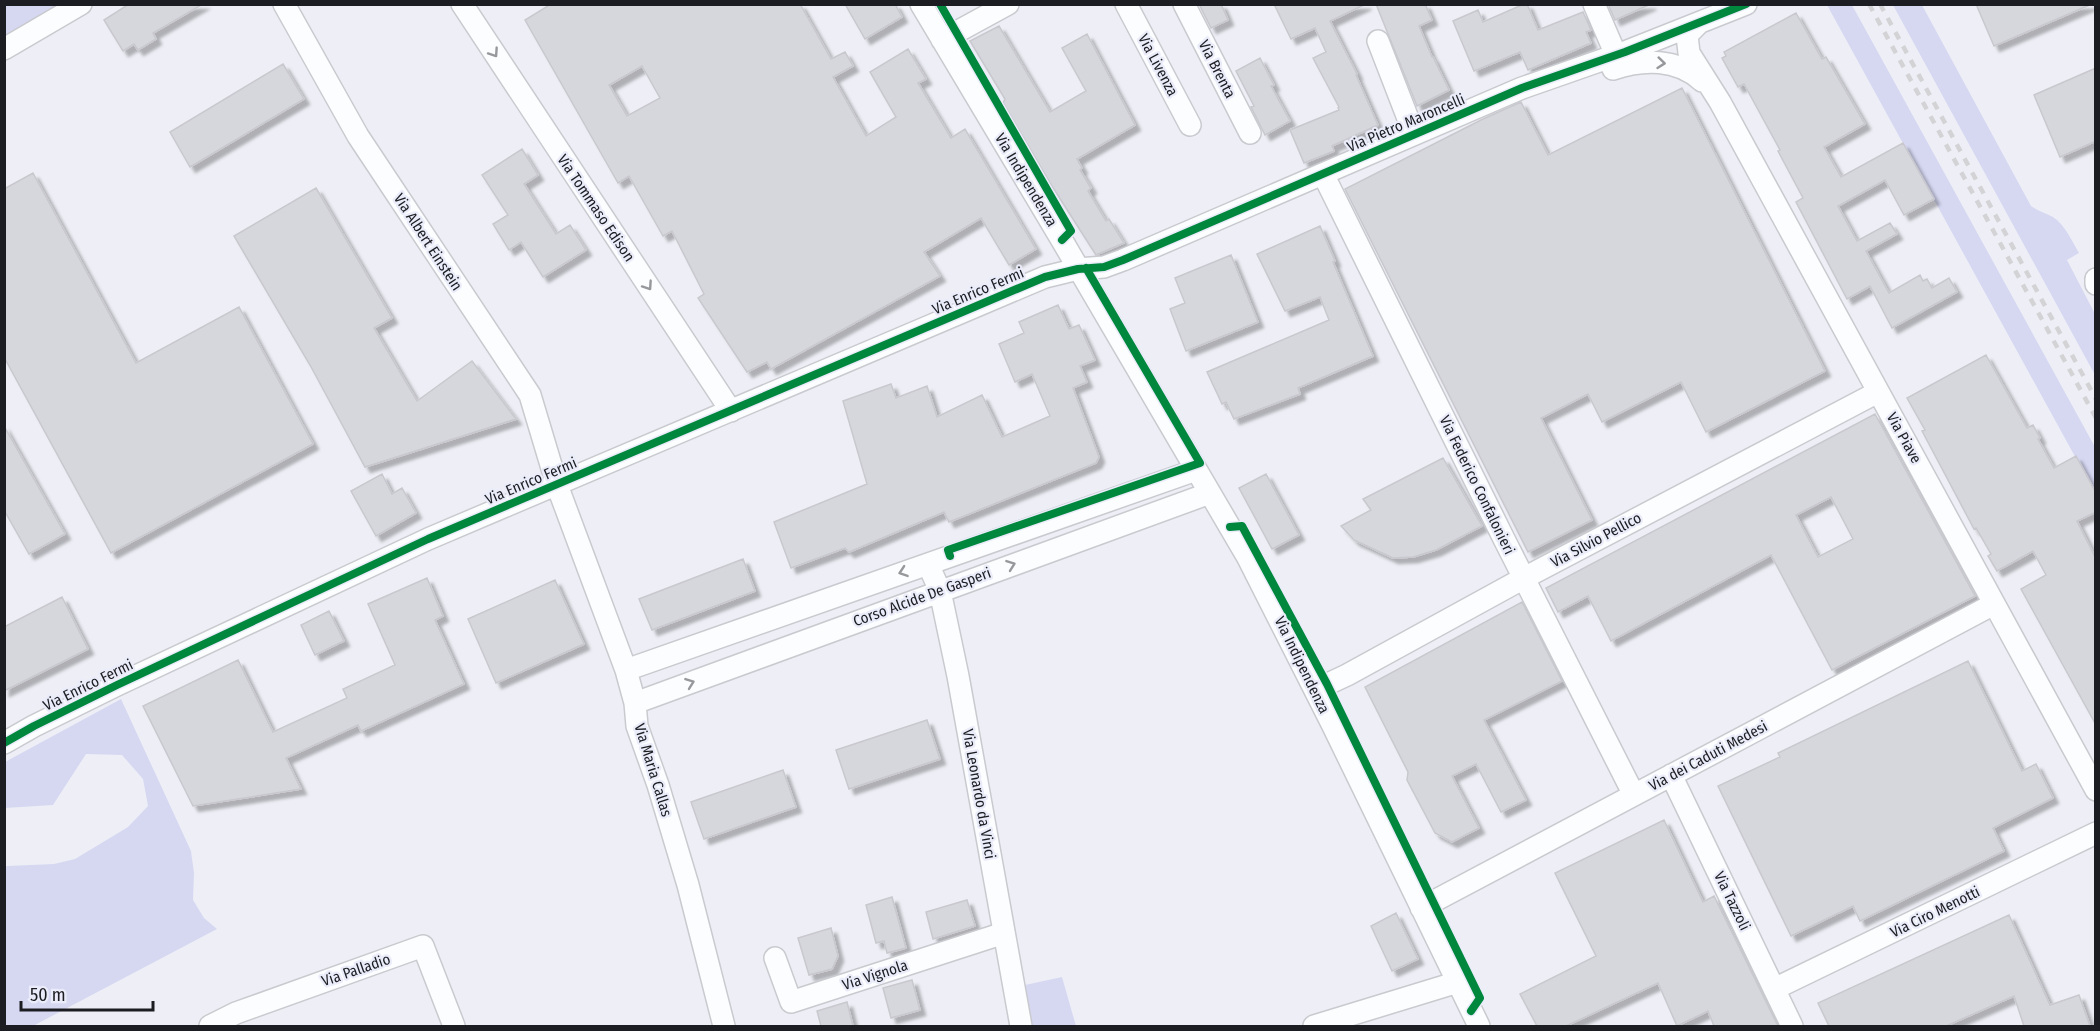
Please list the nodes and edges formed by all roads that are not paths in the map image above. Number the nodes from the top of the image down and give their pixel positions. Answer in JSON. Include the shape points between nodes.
{"nodes":[{"id":1,"x":81,"y":4,"type":"edge"},
{"id":2,"x":284,"y":4,"type":"edge"},
{"id":3,"x":462,"y":4,"type":"edge"},
{"id":4,"x":921,"y":4,"type":"edge"},
{"id":5,"x":1008,"y":4,"type":"edge"},
{"id":6,"x":1126,"y":4,"type":"edge"},
{"id":7,"x":1184,"y":4,"type":"edge"},
{"id":8,"x":1594,"y":4,"type":"edge"},
{"id":9,"x":1746,"y":4,"type":"edge"},
{"id":10,"x":1724,"y":13,"type":"junction"},
{"id":11,"x":1699,"y":23,"type":"junction"},
{"id":12,"x":942,"y":40,"type":"junction"},
{"id":13,"x":1378,"y":41,"type":"dead end"},
{"id":14,"x":4,"y":49,"type":"edge"},
{"id":15,"x":1616,"y":55,"type":"junction"},
{"id":16,"x":1522,"y":88,"type":"junction"},
{"id":17,"x":1716,"y":94,"type":"junction"},
{"id":18,"x":1190,"y":125,"type":"dead end"},
{"id":19,"x":1250,"y":133,"type":"dead end"},
{"id":20,"x":1414,"y":134,"type":"junction"},
{"id":21,"x":1323,"y":174,"type":"junction"},
{"id":22,"x":1078,"y":269,"type":"junction"},
{"id":23,"x":2096,"y":279,"type":"edge"},
{"id":24,"x":2096,"y":284,"type":"edge"},
{"id":25,"x":1878,"y":392,"type":"junction"},
{"id":26,"x":731,"y":411,"type":"junction"},
{"id":27,"x":1197,"y":470,"type":"junction"},
{"id":28,"x":556,"y":485,"type":"junction"},
{"id":29,"x":1210,"y":493,"type":"junction"},
{"id":30,"x":928,"y":564,"type":"junction"},
{"id":31,"x":1524,"y":578,"type":"junction"},
{"id":32,"x":940,"y":591,"type":"junction"},
{"id":33,"x":1994,"y":604,"type":"junction"},
{"id":34,"x":626,"y":669,"type":"junction"},
{"id":35,"x":1315,"y":690,"type":"junction"},
{"id":36,"x":635,"y":703,"type":"junction"},
{"id":37,"x":4,"y":743,"type":"edge"},
{"id":38,"x":1671,"y":775,"type":"junction"},
{"id":39,"x":2096,"y":790,"type":"edge"},
{"id":40,"x":1634,"y":795,"type":"junction"},
{"id":41,"x":2096,"y":833,"type":"edge"},
{"id":42,"x":1421,"y":908,"type":"junction"},
{"id":43,"x":1004,"y":933,"type":"junction"},
{"id":44,"x":775,"y":958,"type":"dead end"},
{"id":45,"x":1458,"y":982,"type":"junction"},
{"id":46,"x":1774,"y":989,"type":"junction"},
{"id":47,"x":210,"y":1026,"type":"edge"},
{"id":48,"x":454,"y":1026,"type":"edge"},
{"id":49,"x":724,"y":1026,"type":"edge"},
{"id":50,"x":1021,"y":1026,"type":"edge"},
{"id":51,"x":1314,"y":1026,"type":"edge"},
{"id":52,"x":1479,"y":1026,"type":"edge"},
{"id":53,"x":1792,"y":1026,"type":"edge"}],
"edges":[{"from":1,"to":14,"type":"street"},
{"from":2,"to":28,"type":"street","name":"Via Albert Einstein","via":[[358,136],[530,395]]},
{"from":3,"to":26,"type":"street","name":"Via Tommaso Edison","one_way":true},
{"from":4,"to":12,"type":"street","name":"Via Indipendenza"},
{"from":5,"to":12,"type":"street"},
{"from":6,"to":18,"type":"street","name":"Via Livenza"},
{"from":7,"to":19,"type":"street","name":"Via Brenta"},
{"from":8,"to":15,"type":"street"},
{"from":9,"to":10,"type":"street","name":"Via Pietro Maroncelli"},
{"from":10,"to":11,"type":"street","name":"Via Pietro Maroncelli"},
{"from":10,"to":17,"type":"street","via":[[1712,21],[1701,46],[1704,69]]},
{"from":11,"to":15,"type":"street","name":"Via Pietro Maroncelli"},
{"from":11,"to":17,"type":"street","via":[[1687,35],[1687,47]]},
{"from":12,"to":22,"type":"street","name":"Via Indipendenza"},
{"from":13,"to":20,"type":"street"},
{"from":15,"to":16,"type":"street","name":"Via Pietro Maroncelli"},
{"from":16,"to":17,"type":"street","name":"Via Pietro Maroncelli","one_way":true,"via":[[1575,80],[1639,62],[1657,62],[1691,73]]},
{"from":16,"to":20,"type":"street","name":"Via Pietro Maroncelli"},
{"from":17,"to":25,"type":"street","name":"Via Piave"},
{"from":20,"to":21,"type":"street","name":"Via Pietro Maroncelli"},
{"from":21,"to":22,"type":"street","name":"Via Pietro Maroncelli","via":[[1123,260],[1104,267]]},
{"from":21,"to":31,"type":"street","name":"Via Federico Confalonieri"},
{"from":22,"to":26,"type":"street","name":"Via Enrico Fermi","via":[[1045,277]]},
{"from":22,"to":27,"type":"street","name":"Via Indipendenza"},
{"from":23,"to":24,"type":"street"},
{"from":25,"to":31,"type":"street","name":"Via Silvio Pellico"},
{"from":25,"to":33,"type":"street","name":"Via Piave"},
{"from":26,"to":28,"type":"street","name":"Via Enrico Fermi"},
{"from":27,"to":29,"type":"street","name":"Via Indipendenza"},
{"from":27,"to":30,"type":"street","name":"Corso Alcide De Gasperi"},
{"from":28,"to":34,"type":"street","name":"Via Maria Callas"},
{"from":28,"to":37,"type":"street","name":"Via Enrico Fermi","via":[[429,539],[117,685]]},
{"from":32,"to":29,"type":"street","name":"Corso Alcide De Gasperi","one_way":true},
{"from":29,"to":35,"type":"street","name":"Via Indipendenza"},
{"from":30,"to":32,"type":"street","name":"Via Leonardo da Vinci"},
{"from":30,"to":34,"type":"street","name":"Corso Alcide De Gasperi","one_way":true},
{"from":31,"to":35,"type":"street","name":"Via Silvio Pellico"},
{"from":31,"to":40,"type":"street","name":"Via Federico Confalonieri"},
{"from":36,"to":32,"type":"street","name":"Corso Alcide De Gasperi","one_way":true},
{"from":32,"to":43,"type":"street","name":"Via Leonardo da Vinci"},
{"from":33,"to":38,"type":"street","name":"Via dei Caduti Medesi"},
{"from":33,"to":39,"type":"street","name":"Via Piave"},
{"from":34,"to":36,"type":"street","name":"Via Maria Callas"},
{"from":35,"to":42,"type":"street","name":"Via Indipendenza"},
{"from":36,"to":49,"type":"street","name":"Via Maria Callas","via":[[637,726],[688,885]]},
{"from":38,"to":40,"type":"street","name":"Via dei Caduti Medesi"},
{"from":38,"to":46,"type":"street","name":"Via Tazzoli"},
{"from":40,"to":42,"type":"street","name":"Via dei Caduti Medesi"},
{"from":41,"to":46,"type":"street","name":"Via Ciro Menotti"},
{"from":42,"to":45,"type":"street","name":"Via Indipendenza"},
{"from":43,"to":44,"type":"street","name":"Via Vignola","via":[[790,1002]]},
{"from":43,"to":50,"type":"street","name":"Via Leonardo da Vinci"},
{"from":45,"to":51,"type":"street"},
{"from":45,"to":52,"type":"street","name":"Via Indipendenza"},
{"from":46,"to":53,"type":"street","name":"Via Tazzoli"},
{"from":47,"to":48,"type":"street","name":"Via Palladio","via":[[236,1012],[423,946]]}]}
